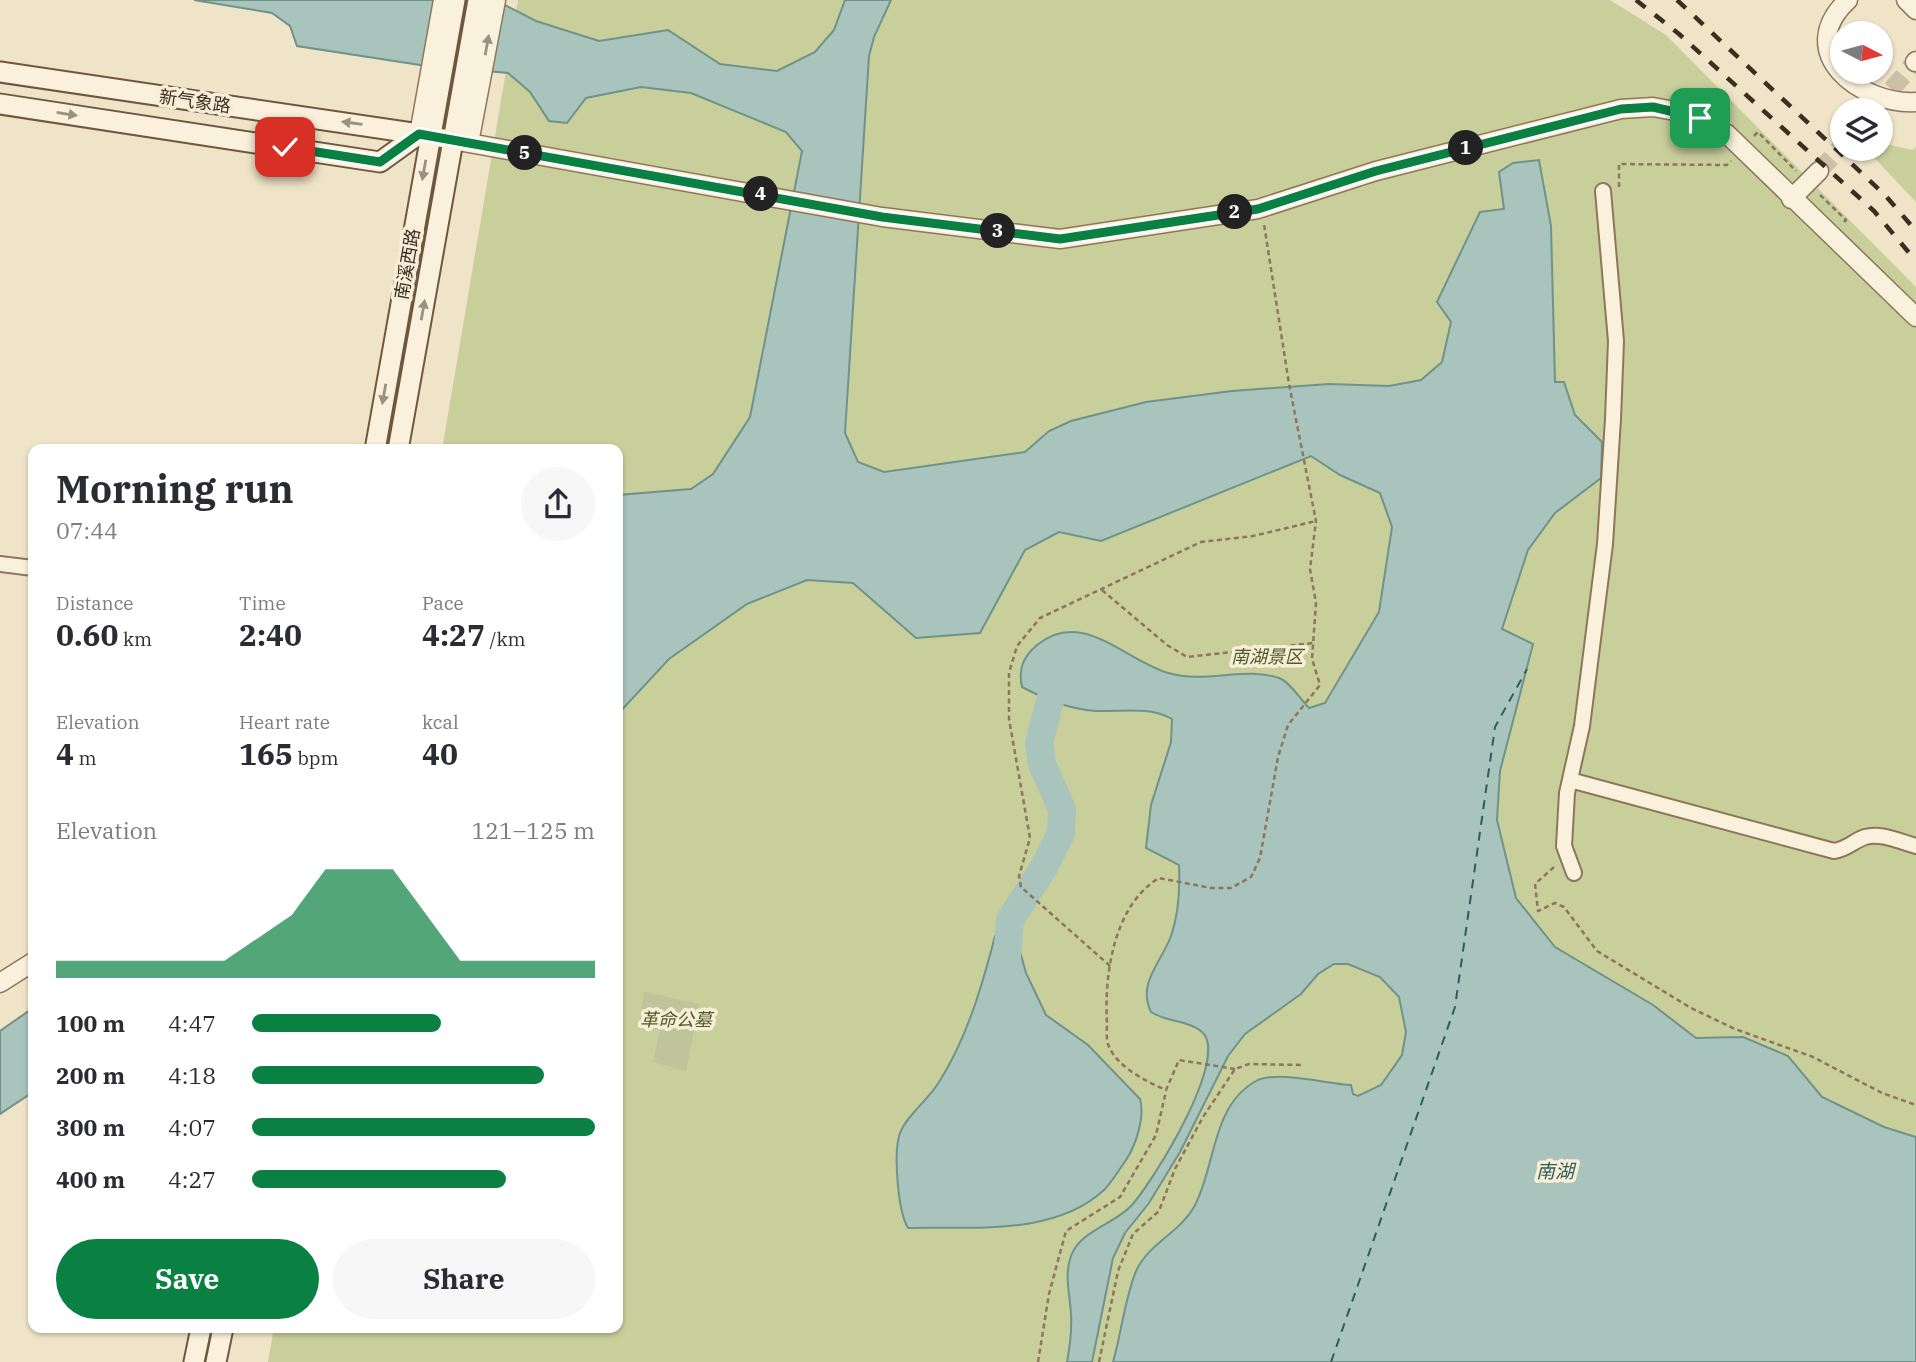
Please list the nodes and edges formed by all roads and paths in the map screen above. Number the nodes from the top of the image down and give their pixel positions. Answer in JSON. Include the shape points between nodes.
{"nodes":[{"id":1,"x":443,"y":0,"type":"edge"},
{"id":2,"x":455,"y":0,"type":"edge"},
{"id":3,"x":478,"y":0,"type":"edge"},
{"id":4,"x":496,"y":0,"type":"edge"},
{"id":5,"x":1848,"y":0,"type":"edge"},
{"id":6,"x":1906,"y":0,"type":"edge"},
{"id":7,"x":1916,"y":10,"type":"edge"},
{"id":8,"x":0,"y":72,"type":"edge"},
{"id":9,"x":434,"y":78,"type":"junction"},
{"id":10,"x":471,"y":86,"type":"junction"},
{"id":11,"x":1916,"y":102,"type":"edge"},
{"id":12,"x":0,"y":104,"type":"edge"},
{"id":13,"x":424,"y":135,"type":"junction"},
{"id":14,"x":1750,"y":140,"type":"dead end"},
{"id":15,"x":461,"y":142,"type":"junction"},
{"id":16,"x":1735,"y":157,"type":"dead end"},
{"id":17,"x":1813,"y":177,"type":"junction"},
{"id":18,"x":1603,"y":191,"type":"joint"},
{"id":19,"x":1791,"y":199,"type":"junction"},
{"id":20,"x":1261,"y":208,"type":"junction"},
{"id":21,"x":1838,"y":228,"type":"dead end"},
{"id":22,"x":1916,"y":317,"type":"edge"},
{"id":23,"x":376,"y":444,"type":"edge"},
{"id":24,"x":399,"y":444,"type":"edge"},
{"id":25,"x":1316,"y":521,"type":"junction"},
{"id":26,"x":0,"y":564,"type":"edge"},
{"id":27,"x":28,"y":567,"type":"edge"},
{"id":28,"x":1102,"y":590,"type":"junction"},
{"id":29,"x":1312,"y":643,"type":"junction"},
{"id":30,"x":1570,"y":780,"type":"junction"},
{"id":31,"x":1916,"y":846,"type":"edge"},
{"id":32,"x":1567,"y":855,"type":"junction"},
{"id":33,"x":1574,"y":873,"type":"dead end"},
{"id":34,"x":28,"y":965,"type":"edge"},
{"id":35,"x":1110,"y":966,"type":"junction"},
{"id":36,"x":0,"y":983,"type":"edge"},
{"id":37,"x":1303,"y":1065,"type":"dead end"},
{"id":38,"x":1235,"y":1069,"type":"junction"},
{"id":39,"x":1166,"y":1090,"type":"junction"},
{"id":40,"x":1916,"y":1105,"type":"edge"},
{"id":41,"x":200,"y":1333,"type":"edge"},
{"id":42,"x":222,"y":1333,"type":"edge"},
{"id":43,"x":194,"y":1362,"type":"edge"},
{"id":44,"x":215,"y":1362,"type":"edge"},
{"id":45,"x":1038,"y":1362,"type":"edge"},
{"id":46,"x":1099,"y":1362,"type":"edge"}],
"edges":[{"from":1,"to":9,"type":"street"},
{"from":2,"to":9,"type":"main road","name":"南溪西路"},
{"from":3,"to":10,"type":"main road","name":"南溪西路"},
{"from":10,"to":4,"type":"street","one_way":true},
{"from":5,"to":11,"type":"street","via":[[1837,10],[1827,34],[1832,62],[1860,89],[1888,100]]},
{"from":6,"to":7,"type":"street"},
{"from":13,"to":8,"type":"main road","name":"新气象路","one_way":true},
{"from":9,"to":13,"type":"main road","name":"南溪西路"},
{"from":10,"to":15,"type":"main road","name":"南溪西路"},
{"from":12,"to":13,"type":"main road","name":"新气象路","one_way":true,"via":[[380,162]]},
{"from":13,"to":15,"type":"street"},
{"from":13,"to":23,"type":"main road","name":"南溪西路","one_way":true},
{"from":14,"to":17,"type":"path","via":[[1758,132]]},
{"from":15,"to":20,"type":"street","via":[[882,217],[1060,239]]},
{"from":24,"to":15,"type":"main road","name":"南溪西路","one_way":true},
{"from":16,"to":18,"type":"path","via":[[1727,165],[1619,164],[1619,190]]},
{"from":17,"to":19,"type":"street"},
{"from":17,"to":21,"type":"path","via":[[1846,220]]},
{"from":18,"to":30,"type":"street","via":[[1616,341],[1613,419],[1605,544],[1582,726]]},
{"from":19,"to":20,"type":"street","via":[[1727,134],[1685,113],[1653,107],[1621,109],[1376,171]]},
{"from":19,"to":22,"type":"street"},
{"from":20,"to":25,"type":"path"},
{"from":25,"to":28,"type":"path","via":[[1201,542]]},
{"from":25,"to":29,"type":"path","via":[[1310,569],[1316,603]]},
{"from":26,"to":27,"type":"street"},
{"from":28,"to":29,"type":"path","via":[[1187,657]]},
{"from":28,"to":35,"type":"path","via":[[1040,618],[1017,646],[1009,673],[1009,719],[1030,838],[1018,876],[1021,887]]},
{"from":29,"to":35,"type":"path","via":[[1320,685],[1288,725],[1260,858],[1251,877],[1231,888],[1160,878],[1144,887],[1119,933]]},
{"from":30,"to":31,"type":"street","via":[[1834,851],[1874,835]]},
{"from":30,"to":32,"type":"street"},
{"from":32,"to":33,"type":"street"},
{"from":32,"to":40,"type":"path","via":[[1535,884],[1538,911],[1555,903],[1564,907],[1597,951],[1690,1008]]},
{"from":34,"to":36,"type":"street"},
{"from":35,"to":39,"type":"path","via":[[1108,1045],[1123,1064]]},
{"from":37,"to":38,"type":"path","via":[[1249,1064]]},
{"from":38,"to":39,"type":"path","via":[[1179,1060]]},
{"from":38,"to":46,"type":"path","via":[[1175,1169],[1159,1211],[1133,1234],[1118,1271]]},
{"from":39,"to":45,"type":"path","via":[[1156,1135],[1120,1197],[1066,1231]]},
{"from":41,"to":43,"type":"main road"},
{"from":42,"to":44,"type":"main road"}]}
